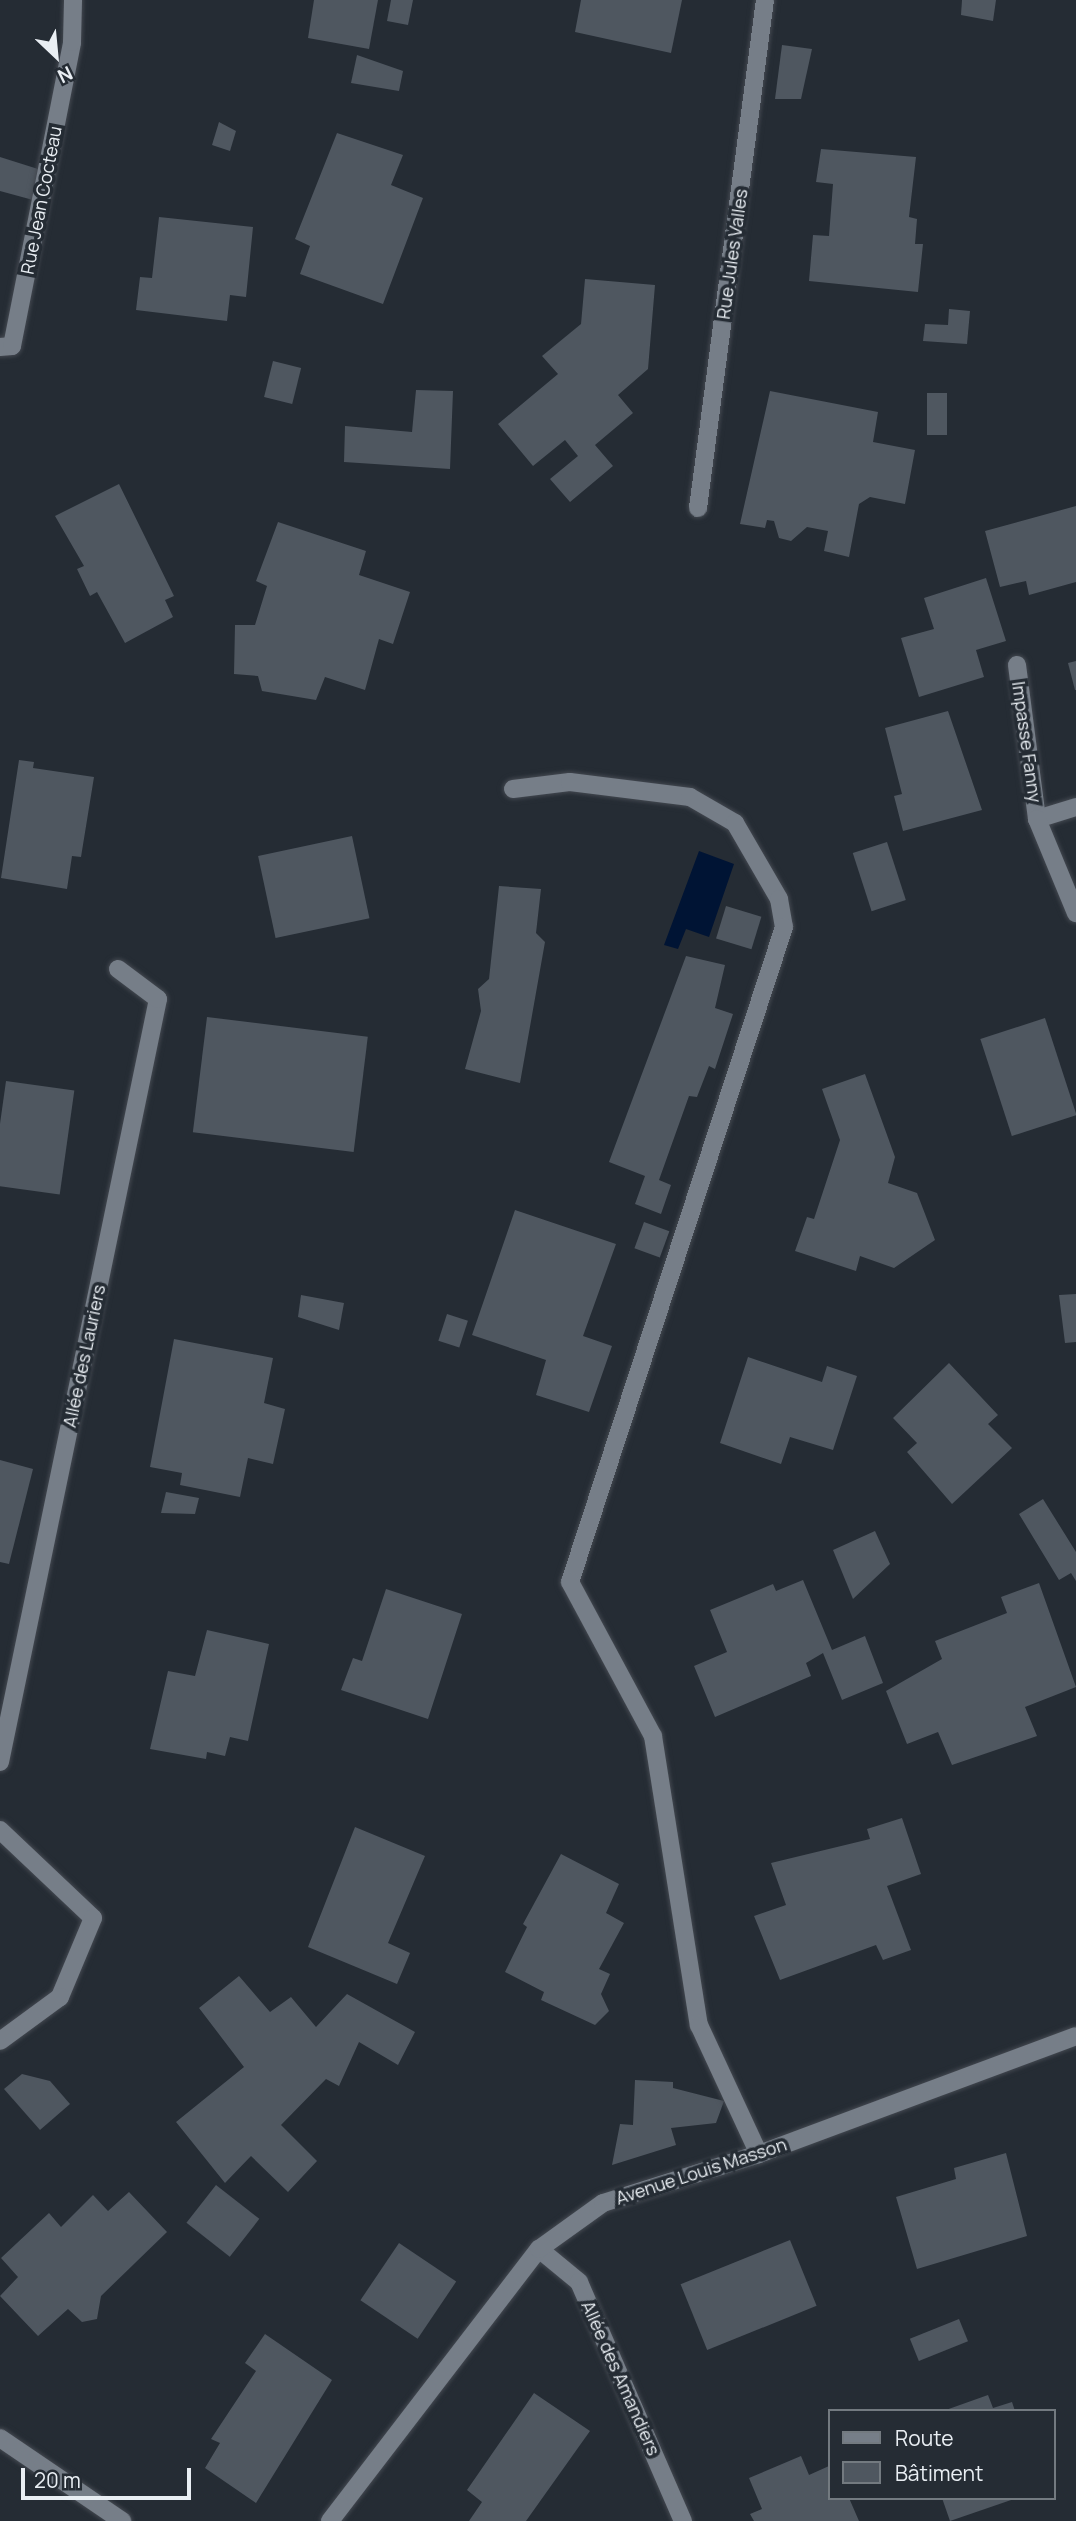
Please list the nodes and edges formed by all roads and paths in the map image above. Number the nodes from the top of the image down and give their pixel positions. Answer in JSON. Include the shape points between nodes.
{"nodes":[{"id":1,"x":74,"y":0,"type":"edge"},
{"id":2,"x":765,"y":0,"type":"edge"},
{"id":3,"x":0,"y":347,"type":"edge"},
{"id":4,"x":698,"y":508,"type":"dead end"},
{"id":5,"x":1017,"y":665,"type":"dead end"},
{"id":6,"x":513,"y":789,"type":"dead end"},
{"id":7,"x":1076,"y":807,"type":"edge"},
{"id":8,"x":1037,"y":819,"type":"junction"},
{"id":9,"x":1076,"y":913,"type":"edge"},
{"id":10,"x":118,"y":969,"type":"dead end"},
{"id":11,"x":0,"y":1762,"type":"edge"},
{"id":12,"x":0,"y":1830,"type":"edge"},
{"id":13,"x":1076,"y":2036,"type":"edge"},
{"id":14,"x":0,"y":2041,"type":"edge"},
{"id":15,"x":759,"y":2154,"type":"junction"},
{"id":16,"x":540,"y":2249,"type":"junction"},
{"id":17,"x":0,"y":2438,"type":"edge"},
{"id":18,"x":122,"y":2521,"type":"edge"},
{"id":19,"x":330,"y":2521,"type":"edge"},
{"id":20,"x":683,"y":2521,"type":"edge"}],
"edges":[{"from":1,"to":3,"type":"street","name":"Rue Jean Cocteau","via":[[72,42],[12,346]]},
{"from":2,"to":4,"type":"street","name":"Rue Jules Valles"},
{"from":5,"to":8,"type":"street","name":"Impasse Fanny"},
{"from":6,"to":15,"type":"street","via":[[570,782],[690,797],[735,823],[779,900],[784,927],[570,1582],[653,1736],[699,2025]]},
{"from":7,"to":8,"type":"street"},
{"from":8,"to":9,"type":"street","name":"Impasse Fanny"},
{"from":10,"to":11,"type":"street","name":"Allée des Lauriers","via":[[158,999]]},
{"from":12,"to":14,"type":"street","via":[[93,1918],[60,1997]]},
{"from":13,"to":15,"type":"street","name":"Avenue Louis Masson"},
{"from":15,"to":16,"type":"street","name":"Avenue Louis Masson","via":[[603,2203]]},
{"from":16,"to":19,"type":"street","name":"Avenue Louis Masson"},
{"from":16,"to":20,"type":"street","name":"Allée des Amandiers","via":[[579,2282]]},
{"from":17,"to":18,"type":"street"}]}
